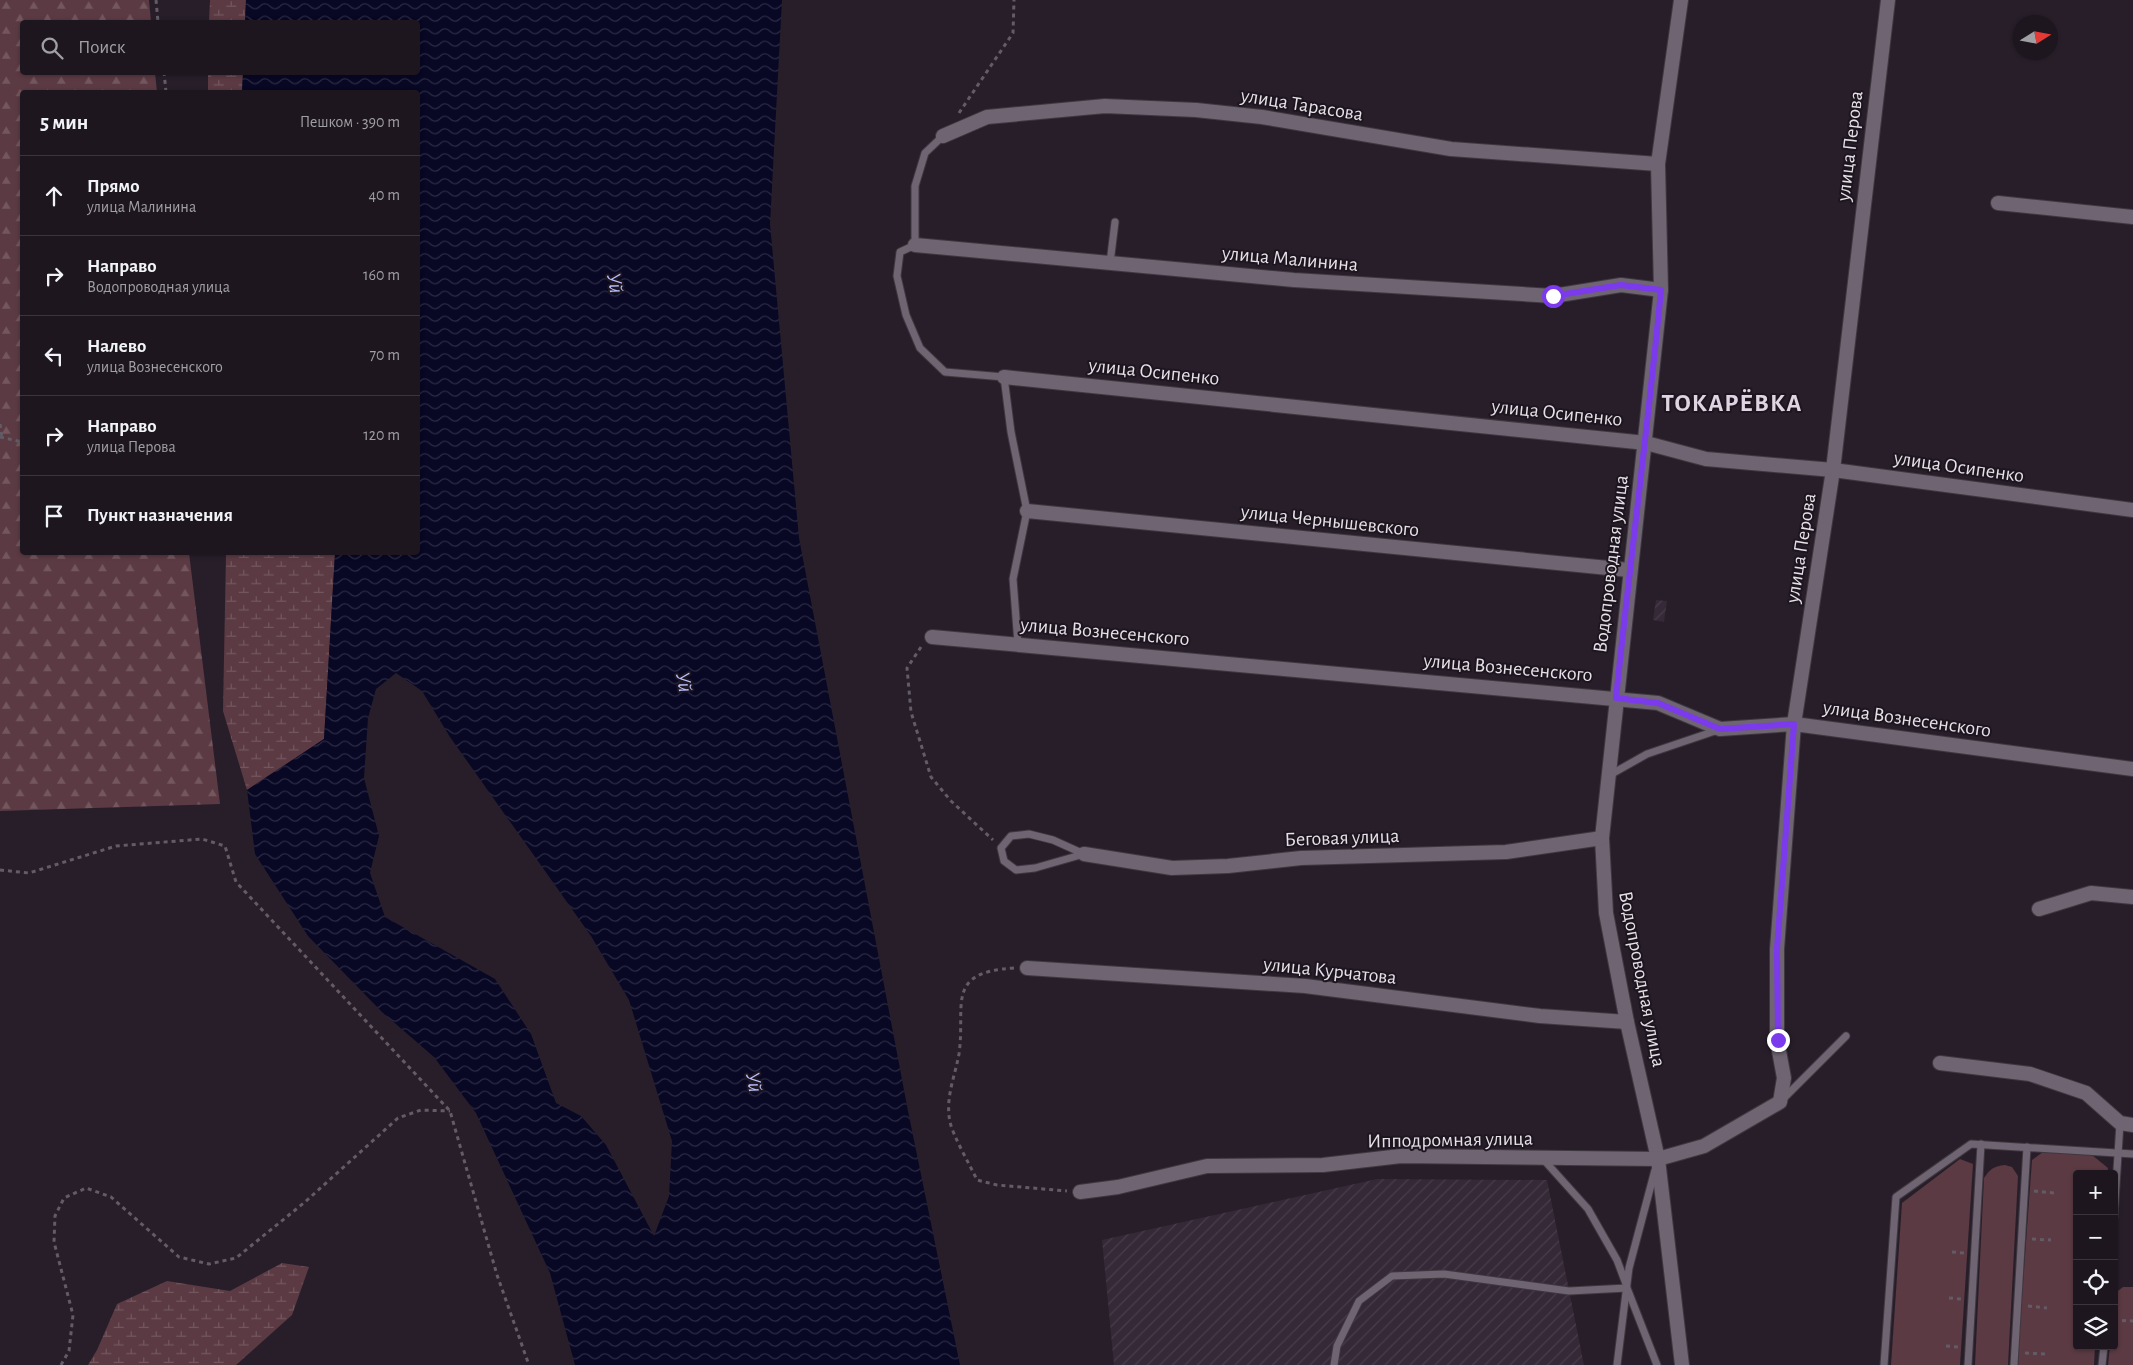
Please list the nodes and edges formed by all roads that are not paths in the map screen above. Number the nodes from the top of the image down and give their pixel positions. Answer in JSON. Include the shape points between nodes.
{"nodes":[{"id":1,"x":1681,"y":0,"type":"edge"},
{"id":2,"x":1888,"y":0,"type":"edge"},
{"id":3,"x":943,"y":136,"type":"joint"},
{"id":4,"x":1658,"y":164,"type":"junction"},
{"id":5,"x":1998,"y":203,"type":"dead end"},
{"id":6,"x":2133,"y":217,"type":"edge"},
{"id":7,"x":1115,"y":222,"type":"dead end"},
{"id":8,"x":915,"y":245,"type":"junction"},
{"id":9,"x":1110,"y":263,"type":"junction"},
{"id":10,"x":1661,"y":290,"type":"junction"},
{"id":11,"x":1004,"y":376,"type":"junction"},
{"id":12,"x":1646,"y":443,"type":"junction"},
{"id":13,"x":1833,"y":470,"type":"junction"},
{"id":14,"x":2133,"y":510,"type":"edge"},
{"id":15,"x":1027,"y":511,"type":"junction"},
{"id":16,"x":1629,"y":570,"type":"junction"},
{"id":17,"x":932,"y":637,"type":"road end"},
{"id":18,"x":1018,"y":644,"type":"junction"},
{"id":19,"x":1616,"y":698,"type":"junction"},
{"id":20,"x":1794,"y":724,"type":"junction"},
{"id":21,"x":1720,"y":729,"type":"junction"},
{"id":22,"x":2133,"y":770,"type":"edge"},
{"id":23,"x":1608,"y":776,"type":"junction"},
{"id":24,"x":1602,"y":838,"type":"junction"},
{"id":25,"x":1084,"y":854,"type":"junction"},
{"id":26,"x":2133,"y":897,"type":"edge"},
{"id":27,"x":2039,"y":909,"type":"dead end"},
{"id":28,"x":1027,"y":968,"type":"road end"},
{"id":29,"x":1627,"y":1022,"type":"junction"},
{"id":30,"x":1846,"y":1036,"type":"dead end"},
{"id":31,"x":1940,"y":1062,"type":"dead end"},
{"id":32,"x":1780,"y":1102,"type":"junction"},
{"id":33,"x":2126,"y":1124,"type":"edge"},
{"id":34,"x":1981,"y":1144,"type":"junction"},
{"id":35,"x":2027,"y":1147,"type":"junction"},
{"id":36,"x":2119,"y":1153,"type":"junction"},
{"id":37,"x":2133,"y":1154,"type":"edge"},
{"id":38,"x":1543,"y":1158,"type":"junction"},
{"id":39,"x":1658,"y":1159,"type":"junction"},
{"id":40,"x":1080,"y":1192,"type":"road end"},
{"id":41,"x":2114,"y":1215,"type":"edge"},
{"id":42,"x":1627,"y":1288,"type":"junction"},
{"id":43,"x":2104,"y":1350,"type":"edge"},
{"id":44,"x":1334,"y":1365,"type":"edge"},
{"id":45,"x":1617,"y":1365,"type":"edge"},
{"id":46,"x":1657,"y":1365,"type":"edge"},
{"id":47,"x":1682,"y":1365,"type":"edge"},
{"id":48,"x":1884,"y":1365,"type":"edge"},
{"id":49,"x":1968,"y":1365,"type":"edge"},
{"id":50,"x":2014,"y":1365,"type":"edge"},
{"id":51,"x":2102,"y":1365,"type":"edge"}],
"edges":[{"from":1,"to":4,"type":"street","name":"Водопроводная улица"},
{"from":2,"to":13,"type":"street","name":"улица Перова"},
{"from":3,"to":4,"type":"street","name":"улица Тарасова","via":[[987,117],[1125,106],[1262,117],[1451,149]]},
{"from":3,"to":8,"type":"lane","via":[[925,152],[915,186]]},
{"from":4,"to":10,"type":"street","name":"Водопроводная улица"},
{"from":5,"to":6,"type":"street"},
{"from":7,"to":9,"type":"lane"},
{"from":8,"to":9,"type":"street","name":"улица Малинина"},
{"from":8,"to":11,"type":"lane","via":[[900,252],[897,276],[906,315],[920,348],[945,372]]},
{"from":9,"to":10,"type":"street","name":"улица Малинина","via":[[1294,280],[1553,296],[1621,285]]},
{"from":10,"to":12,"type":"street","name":"Водопроводная улица"},
{"from":11,"to":12,"type":"street","name":"улица Осипенко"},
{"from":11,"to":15,"type":"lane","via":[[1011,432]]},
{"from":12,"to":13,"type":"street","name":"улица Осипенко","via":[[1706,459]]},
{"from":12,"to":16,"type":"street","name":"Водопроводная улица"},
{"from":13,"to":14,"type":"street","name":"улица Осипенко"},
{"from":13,"to":20,"type":"street","name":"улица Перова"},
{"from":15,"to":16,"type":"street","name":"улица Чернышевского"},
{"from":15,"to":18,"type":"lane","via":[[1013,579]]},
{"from":16,"to":19,"type":"street","name":"Водопроводная улица"},
{"from":17,"to":18,"type":"street","name":"улица Вознесенского"},
{"from":18,"to":19,"type":"street","name":"улица Вознесенского"},
{"from":19,"to":21,"type":"street","name":"улица Вознесенского","via":[[1658,703]]},
{"from":19,"to":23,"type":"street","name":"Водопроводная улица"},
{"from":20,"to":21,"type":"street","name":"улица Вознесенского"},
{"from":20,"to":22,"type":"street","name":"улица Вознесенского"},
{"from":20,"to":32,"type":"street","name":"улица Перова","via":[[1777,949],[1778,1040],[1784,1078]]},
{"from":21,"to":23,"type":"lane","via":[[1647,754]]},
{"from":23,"to":24,"type":"street","name":"Водопроводная улица"},
{"from":24,"to":25,"type":"street","name":"Беговая улица","via":[[1506,852],[1301,858],[1228,866],[1182,867]]},
{"from":24,"to":29,"type":"street","name":"Водопроводная улица","via":[[1606,913]]},
{"from":25,"to":25,"type":"lane","via":[[1053,840],[1029,834],[1011,836],[1001,848],[1004,861],[1016,870]]},
{"from":26,"to":27,"type":"street","via":[[2091,893]]},
{"from":28,"to":29,"type":"street","name":"улица Курчатова","via":[[1306,986],[1540,1016]]},
{"from":29,"to":39,"type":"street","name":"Водопроводная улица"},
{"from":30,"to":32,"type":"lane"},
{"from":31,"to":33,"type":"street","via":[[2030,1074],[2086,1093]]},
{"from":32,"to":39,"type":"street","name":"Ипподромная улица","via":[[1704,1146]]},
{"from":33,"to":36,"type":"lane"},
{"from":34,"to":35,"type":"lane"},
{"from":34,"to":48,"type":"lane","via":[[1970,1144],[1896,1197]]},
{"from":34,"to":49,"type":"lane"},
{"from":35,"to":36,"type":"lane"},
{"from":35,"to":50,"type":"lane"},
{"from":36,"to":37,"type":"lane"},
{"from":36,"to":41,"type":"lane"},
{"from":38,"to":39,"type":"street","name":"Ипподромная улица"},
{"from":38,"to":40,"type":"street","name":"Ипподромная улица","via":[[1401,1156],[1323,1165],[1207,1166],[1118,1187]]},
{"from":38,"to":42,"type":"lane","via":[[1588,1209],[1617,1260]]},
{"from":39,"to":42,"type":"lane","via":[[1629,1268]]},
{"from":39,"to":47,"type":"street","name":"Водопроводная улица"},
{"from":42,"to":44,"type":"lane","via":[[1569,1291],[1444,1274],[1392,1276],[1359,1302],[1337,1346]]},
{"from":42,"to":45,"type":"lane"},
{"from":42,"to":46,"type":"lane"},
{"from":43,"to":51,"type":"lane"}]}
